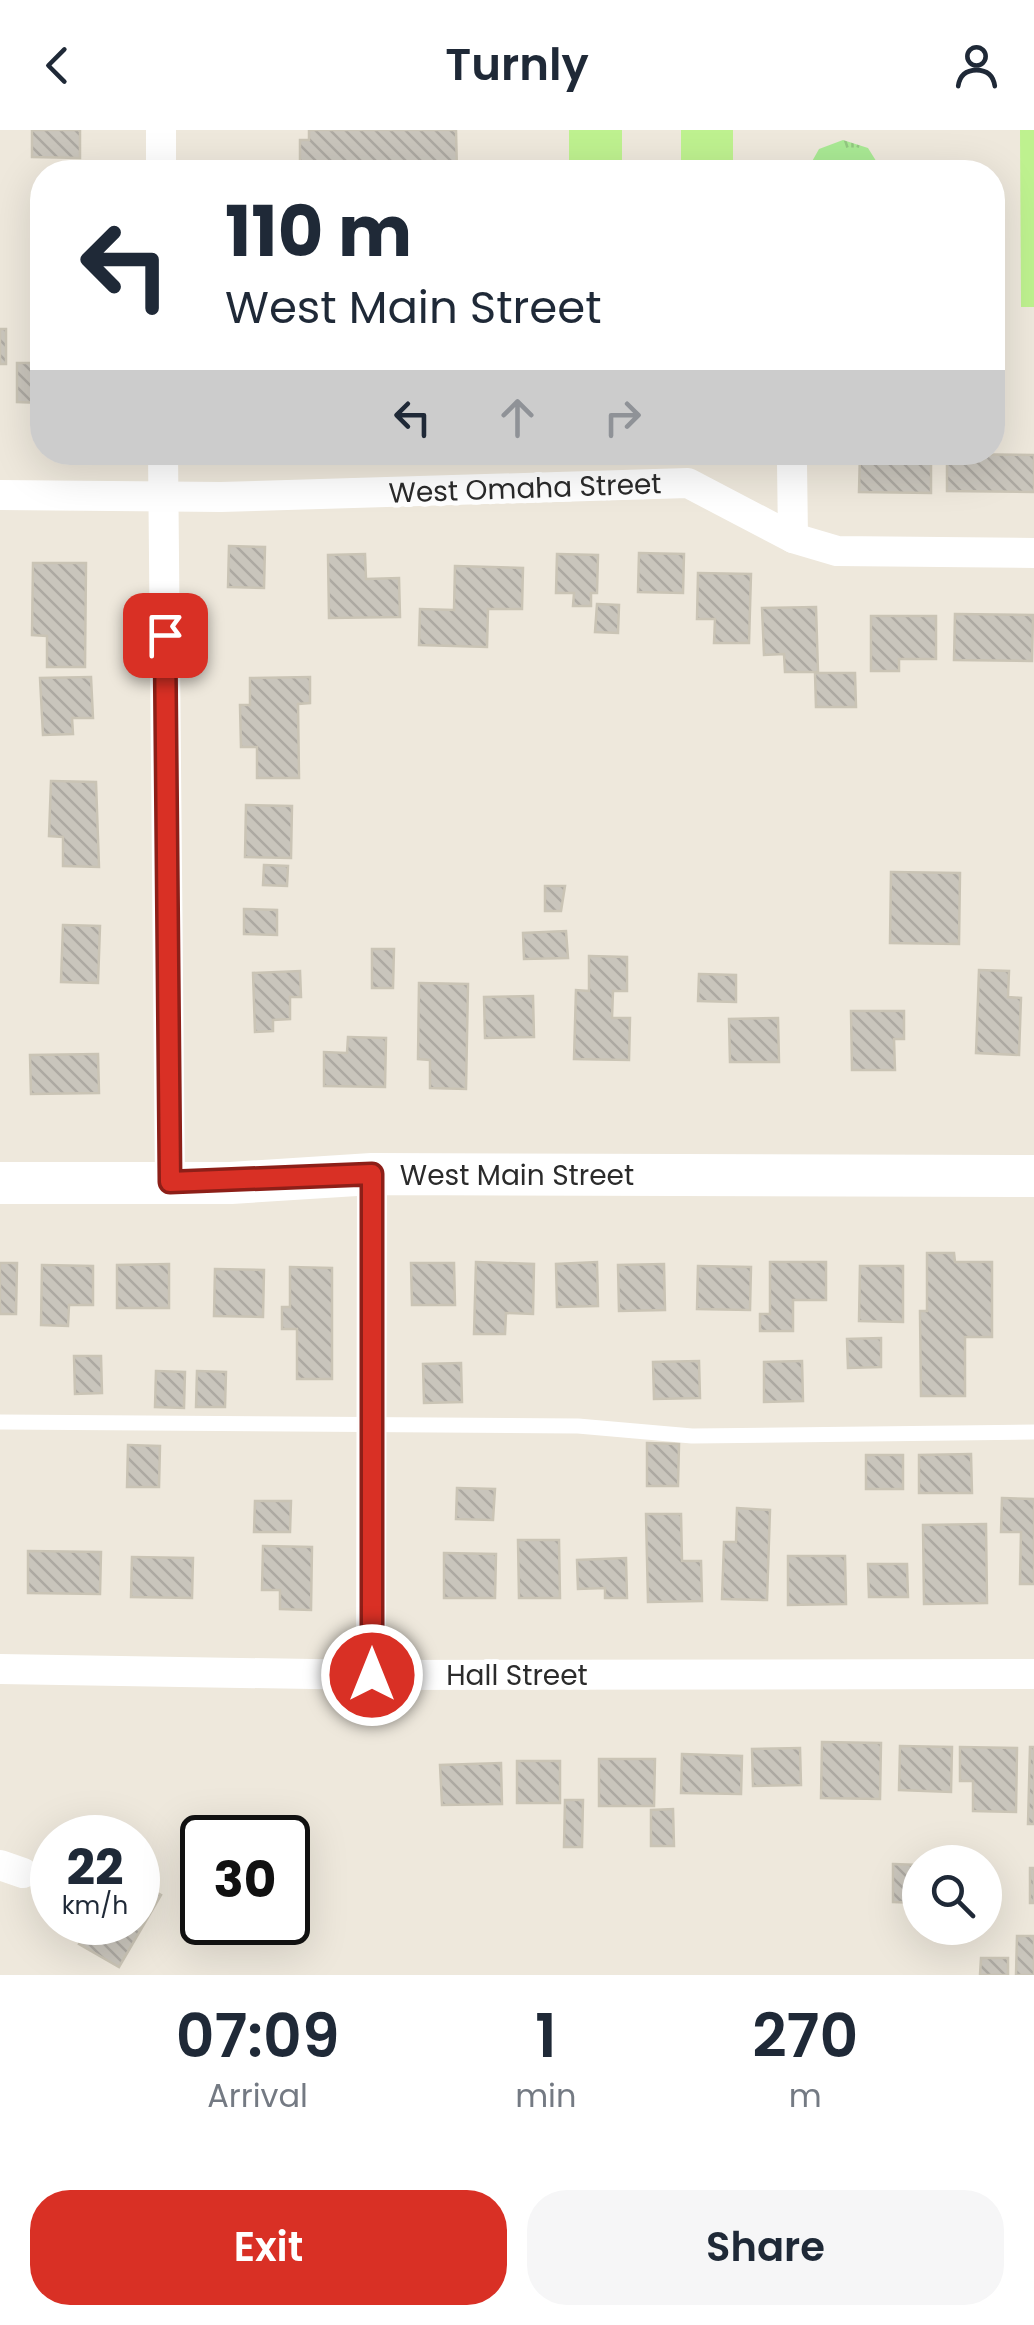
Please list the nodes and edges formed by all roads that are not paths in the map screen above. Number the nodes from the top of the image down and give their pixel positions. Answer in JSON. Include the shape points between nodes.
{"nodes":[{"id":1,"x":161,"y":130,"type":"edge"},
{"id":2,"x":161,"y":160,"type":"edge"},
{"id":3,"x":164,"y":465,"type":"edge"},
{"id":4,"x":792,"y":465,"type":"edge"},
{"id":5,"x":0,"y":495,"type":"edge"},
{"id":6,"x":164,"y":496,"type":"junction"},
{"id":7,"x":793,"y":538,"type":"junction"},
{"id":8,"x":1034,"y":553,"type":"edge"},
{"id":9,"x":372,"y":1174,"type":"junction"},
{"id":10,"x":1034,"y":1176,"type":"edge"},
{"id":11,"x":170,"y":1182,"type":"junction"},
{"id":12,"x":0,"y":1184,"type":"edge"},
{"id":13,"x":0,"y":1422,"type":"edge"},
{"id":14,"x":371,"y":1422,"type":"junction"},
{"id":15,"x":1034,"y":1432,"type":"edge"},
{"id":16,"x":0,"y":1669,"type":"edge"},
{"id":17,"x":1034,"y":1674,"type":"edge"},
{"id":18,"x":372,"y":1675,"type":"junction"}],
"edges":[{"from":1,"to":2,"type":"street"},
{"from":3,"to":6,"type":"street"},
{"from":4,"to":7,"type":"street"},
{"from":5,"to":6,"type":"street","name":"West Omaha Street"},
{"from":6,"to":7,"type":"street","name":"West Omaha Street","via":[[688,483]]},
{"from":6,"to":11,"type":"street"},
{"from":7,"to":8,"type":"street","name":"West Omaha Street","via":[[837,551]]},
{"from":9,"to":10,"type":"street","name":"West Main Street"},
{"from":9,"to":11,"type":"street","name":"West Main Street"},
{"from":9,"to":14,"type":"street"},
{"from":11,"to":12,"type":"street","name":"West Main Street"},
{"from":13,"to":14,"type":"lane"},
{"from":14,"to":15,"type":"lane","via":[[578,1426],[692,1436]]},
{"from":14,"to":18,"type":"street"},
{"from":16,"to":18,"type":"street","name":"Hall Street"},
{"from":17,"to":18,"type":"street","name":"Hall Street"}]}
